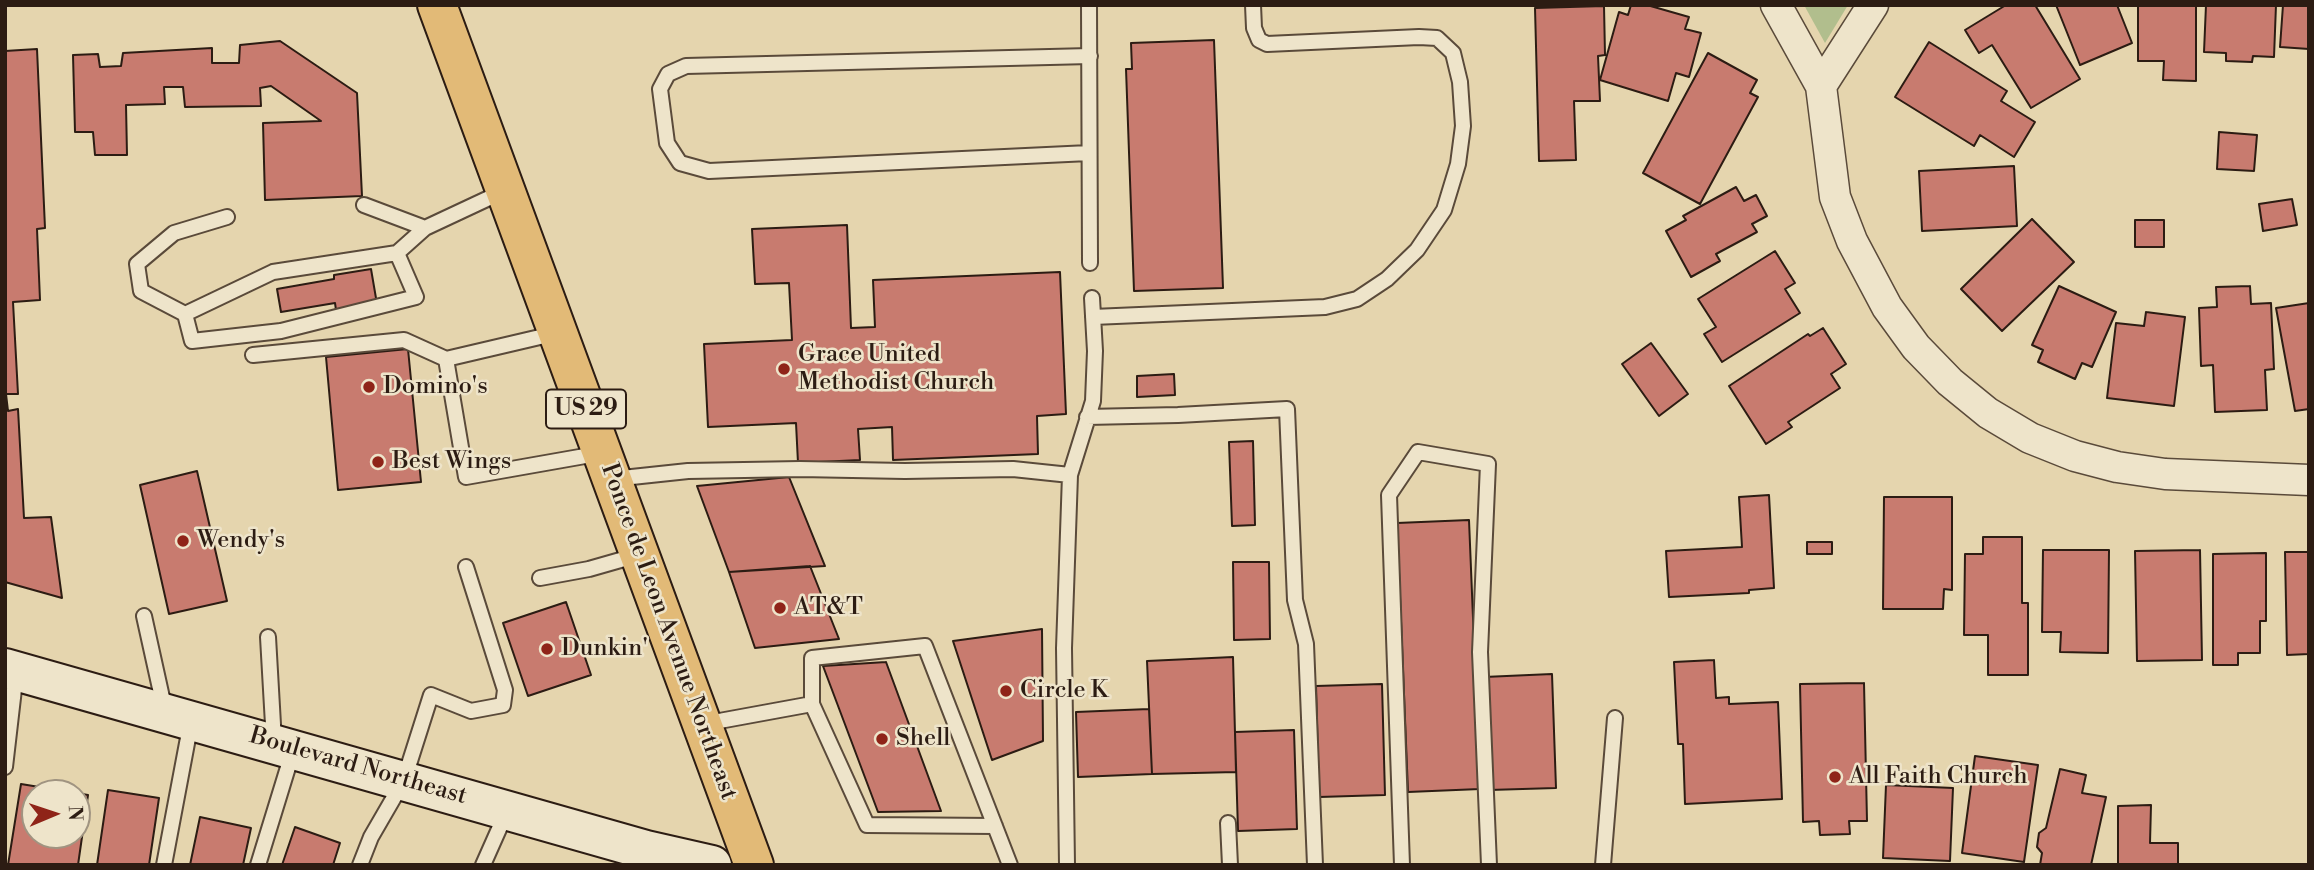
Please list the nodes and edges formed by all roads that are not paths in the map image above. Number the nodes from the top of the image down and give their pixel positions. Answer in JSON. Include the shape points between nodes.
{"nodes":[{"id":1,"x":437,"y":5,"type":"edge"},
{"id":2,"x":1089,"y":5,"type":"edge"},
{"id":3,"x":1253,"y":5,"type":"edge"},
{"id":4,"x":1776,"y":5,"type":"edge"},
{"id":5,"x":1873,"y":5,"type":"edge"},
{"id":6,"x":1090,"y":56,"type":"junction"},
{"id":7,"x":1821,"y":86,"type":"junction"},
{"id":8,"x":1089,"y":153,"type":"junction"},
{"id":9,"x":505,"y":190,"type":"junction"},
{"id":10,"x":364,"y":205,"type":"dead end"},
{"id":11,"x":227,"y":217,"type":"dead end"},
{"id":12,"x":425,"y":228,"type":"junction"},
{"id":13,"x":397,"y":253,"type":"junction"},
{"id":14,"x":1090,"y":263,"type":"dead end"},
{"id":15,"x":1092,"y":299,"type":"dead end"},
{"id":16,"x":186,"y":314,"type":"junction"},
{"id":17,"x":1093,"y":317,"type":"junction"},
{"id":18,"x":558,"y":332,"type":"junction"},
{"id":19,"x":253,"y":355,"type":"dead end"},
{"id":20,"x":446,"y":359,"type":"junction"},
{"id":21,"x":1087,"y":417,"type":"junction"},
{"id":22,"x":607,"y":466,"type":"junction"},
{"id":23,"x":1070,"y":475,"type":"junction"},
{"id":24,"x":2309,"y":480,"type":"edge"},
{"id":25,"x":639,"y":554,"type":"junction"},
{"id":26,"x":466,"y":567,"type":"dead end"},
{"id":27,"x":540,"y":578,"type":"dead end"},
{"id":28,"x":144,"y":617,"type":"dead end"},
{"id":29,"x":268,"y":636,"type":"dead end"},
{"id":30,"x":11,"y":669,"type":"edge"},
{"id":31,"x":812,"y":704,"type":"junction"},
{"id":32,"x":179,"y":717,"type":"junction"},
{"id":33,"x":1615,"y":718,"type":"dead end"},
{"id":34,"x":702,"y":724,"type":"junction"},
{"id":35,"x":284,"y":746,"type":"junction"},
{"id":36,"x":5,"y":766,"type":"edge"},
{"id":37,"x":404,"y":780,"type":"junction"},
{"id":38,"x":508,"y":810,"type":"junction"},
{"id":39,"x":1228,"y":823,"type":"dead end"},
{"id":40,"x":995,"y":826,"type":"junction"},
{"id":41,"x":643,"y":858,"type":"edge"},
{"id":42,"x":164,"y":865,"type":"edge"},
{"id":43,"x":258,"y":865,"type":"edge"},
{"id":44,"x":360,"y":865,"type":"edge"},
{"id":45,"x":483,"y":865,"type":"edge"},
{"id":46,"x":712,"y":865,"type":"edge"},
{"id":47,"x":754,"y":865,"type":"edge"},
{"id":48,"x":1010,"y":865,"type":"edge"},
{"id":49,"x":1066,"y":865,"type":"edge"},
{"id":50,"x":1230,"y":865,"type":"edge"},
{"id":51,"x":1315,"y":865,"type":"edge"},
{"id":52,"x":1402,"y":865,"type":"edge"},
{"id":53,"x":1489,"y":865,"type":"edge"},
{"id":54,"x":1603,"y":865,"type":"edge"}],
"edges":[{"from":1,"to":9,"type":"highway","name":"Ponce de Leon Avenue Northeast","number":"US 29"},
{"from":2,"to":6,"type":"lane"},
{"from":3,"to":17,"type":"lane","via":[[1259,40],[1275,46],[1419,37],[1437,38],[1453,53],[1463,126],[1444,211],[1417,250],[1357,299],[1325,307]]},
{"from":4,"to":7,"type":"street"},
{"from":5,"to":7,"type":"street"},
{"from":6,"to":8,"type":"lane"},
{"from":6,"to":8,"type":"lane","via":[[686,66],[668,74],[660,89],[667,144],[680,163],[709,171]]},
{"from":7,"to":24,"type":"street","via":[[1835,197],[1852,241],[1887,307],[1916,347],[1959,390],[2030,438],[2117,467],[2165,474]]},
{"from":8,"to":14,"type":"lane"},
{"from":9,"to":12,"type":"lane"},
{"from":9,"to":18,"type":"highway","name":"Ponce de Leon Avenue Northeast","number":"US 29"},
{"from":10,"to":12,"type":"lane"},
{"from":11,"to":16,"type":"lane","via":[[174,233],[137,264],[141,291]]},
{"from":12,"to":13,"type":"lane"},
{"from":13,"to":16,"type":"lane","via":[[274,272]]},
{"from":13,"to":16,"type":"lane","via":[[416,297],[281,331],[192,341]]},
{"from":15,"to":17,"type":"lane"},
{"from":17,"to":21,"type":"lane","via":[[1093,401]]},
{"from":18,"to":20,"type":"lane"},
{"from":18,"to":22,"type":"highway","name":"Ponce de Leon Avenue Northeast","number":"US 29"},
{"from":19,"to":20,"type":"lane","via":[[404,340]]},
{"from":20,"to":22,"type":"lane","via":[[466,477]]},
{"from":21,"to":23,"type":"lane"},
{"from":21,"to":51,"type":"lane","via":[[1287,409],[1295,600],[1306,644]]},
{"from":22,"to":23,"type":"lane","via":[[688,471],[1013,469]]},
{"from":22,"to":25,"type":"highway","name":"Ponce de Leon Avenue Northeast","number":"US 29"},
{"from":23,"to":49,"type":"lane","via":[[1064,648]]},
{"from":25,"to":27,"type":"lane"},
{"from":25,"to":34,"type":"highway","name":"Ponce de Leon Avenue Northeast","number":"US 29"},
{"from":26,"to":37,"type":"lane","via":[[505,690],[503,705],[471,711],[431,695]]},
{"from":28,"to":32,"type":"lane"},
{"from":29,"to":35,"type":"lane"},
{"from":30,"to":32,"type":"main road","name":"Boulevard Northeast"},
{"from":30,"to":36,"type":"lane"},
{"from":31,"to":34,"type":"lane"},
{"from":31,"to":40,"type":"lane","via":[[866,825]]},
{"from":31,"to":40,"type":"lane","via":[[812,658],[925,646]]},
{"from":32,"to":35,"type":"main road","name":"Boulevard Northeast"},
{"from":32,"to":42,"type":"lane"},
{"from":33,"to":54,"type":"lane"},
{"from":34,"to":47,"type":"highway","name":"Ponce de Leon Avenue Northeast","number":"US 29"},
{"from":35,"to":37,"type":"main road","name":"Boulevard Northeast"},
{"from":35,"to":43,"type":"lane"},
{"from":37,"to":38,"type":"main road","name":"Boulevard Northeast"},
{"from":37,"to":44,"type":"lane"},
{"from":38,"to":41,"type":"main road","name":"Boulevard Northeast"},
{"from":38,"to":45,"type":"lane"},
{"from":39,"to":50,"type":"lane"},
{"from":40,"to":48,"type":"lane"},
{"from":41,"to":46,"type":"main road","name":"Boulevard Northeast"},
{"from":52,"to":53,"type":"lane","via":[[1389,495],[1418,452],[1488,464],[1480,652]]}]}
